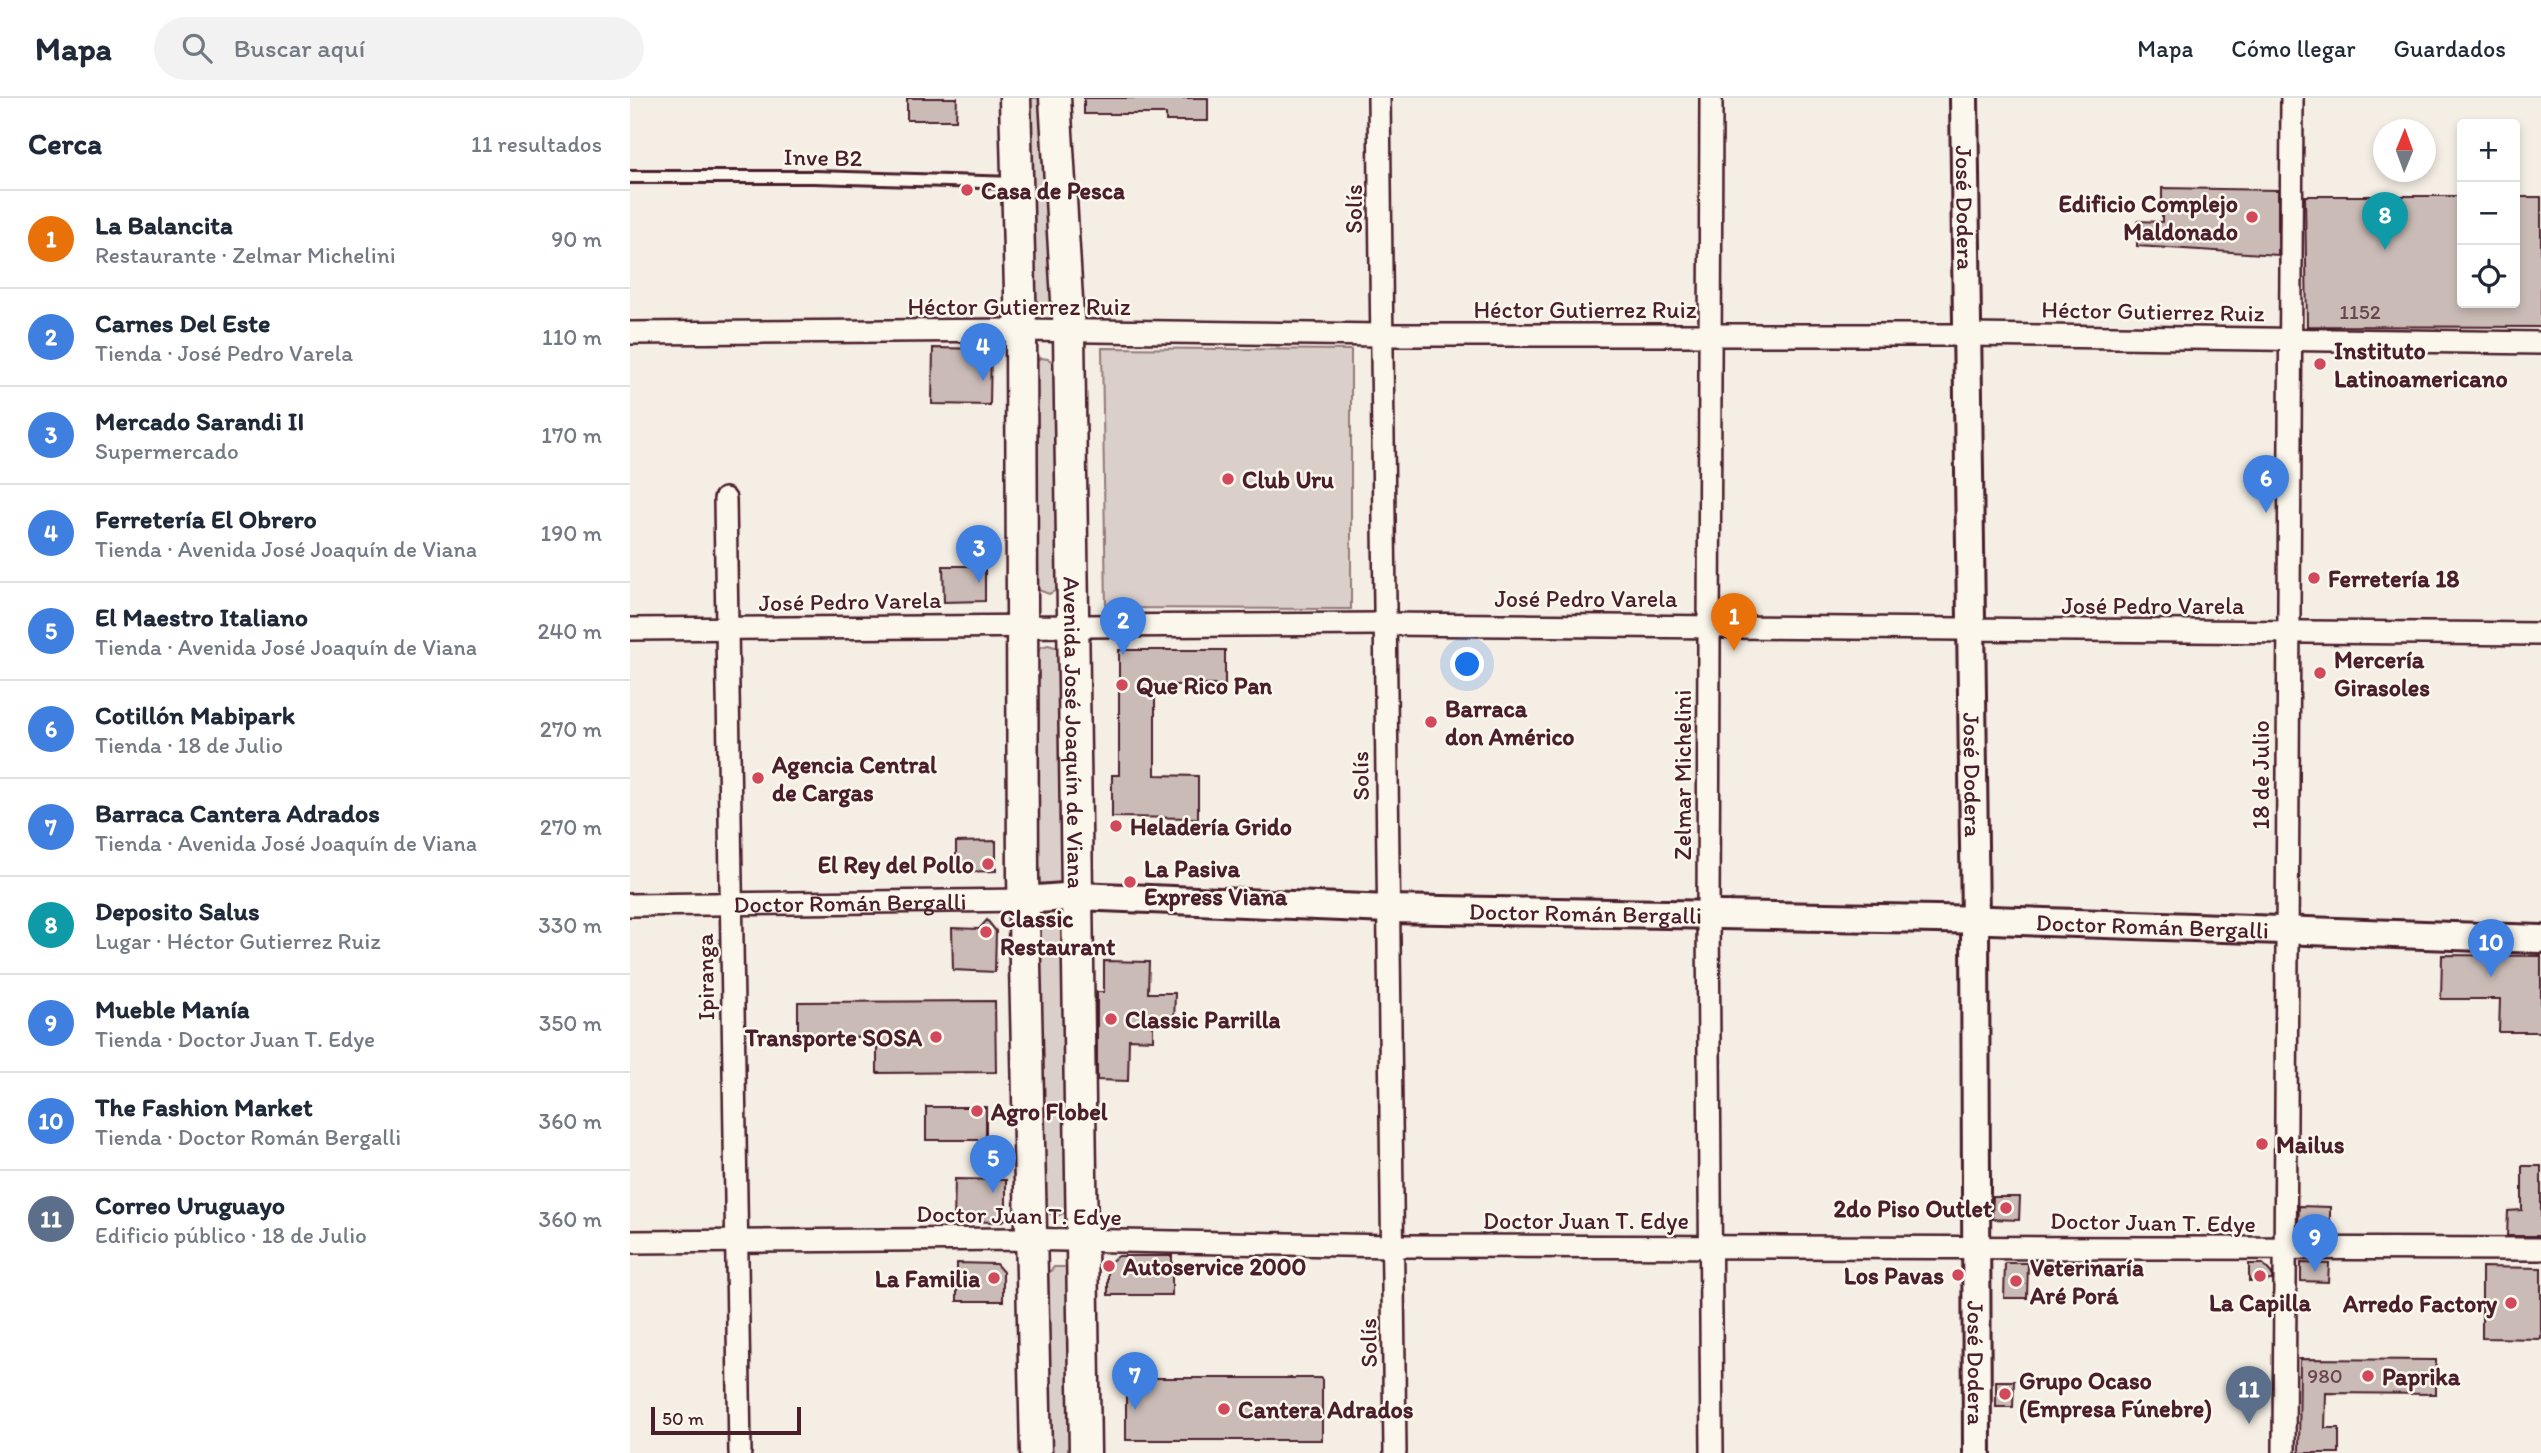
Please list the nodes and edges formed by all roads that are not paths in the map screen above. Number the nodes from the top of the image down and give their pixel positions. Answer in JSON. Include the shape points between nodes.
{"nodes":[{"id":1,"x":1015,"y":98,"type":"edge"},
{"id":2,"x":1055,"y":98,"type":"edge"},
{"id":3,"x":1379,"y":98,"type":"edge"},
{"id":4,"x":1711,"y":98,"type":"edge"},
{"id":5,"x":1964,"y":98,"type":"edge"},
{"id":6,"x":2292,"y":98,"type":"edge"},
{"id":7,"x":630,"y":177,"type":"edge"},
{"id":8,"x":1016,"y":183,"type":"junction"},
{"id":9,"x":1021,"y":330,"type":"junction"},
{"id":10,"x":630,"y":333,"type":"edge"},
{"id":11,"x":1069,"y":333,"type":"junction"},
{"id":12,"x":1380,"y":335,"type":"junction"},
{"id":13,"x":1710,"y":335,"type":"junction"},
{"id":14,"x":1969,"y":335,"type":"junction"},
{"id":15,"x":2291,"y":340,"type":"junction"},
{"id":16,"x":2541,"y":343,"type":"edge"},
{"id":17,"x":725,"y":499,"type":"dead end"},
{"id":18,"x":1072,"y":624,"type":"junction"},
{"id":19,"x":1383,"y":624,"type":"junction"},
{"id":20,"x":1022,"y":625,"type":"junction"},
{"id":21,"x":1708,"y":625,"type":"junction"},
{"id":22,"x":726,"y":628,"type":"junction"},
{"id":23,"x":630,"y":629,"type":"edge"},
{"id":24,"x":1972,"y":630,"type":"junction"},
{"id":25,"x":2287,"y":632,"type":"junction"},
{"id":26,"x":2541,"y":634,"type":"edge"},
{"id":27,"x":1078,"y":896,"type":"junction"},
{"id":28,"x":1024,"y":900,"type":"junction"},
{"id":29,"x":729,"y":904,"type":"junction"},
{"id":30,"x":630,"y":905,"type":"edge"},
{"id":31,"x":1389,"y":909,"type":"junction"},
{"id":32,"x":1708,"y":916,"type":"junction"},
{"id":33,"x":1975,"y":920,"type":"junction"},
{"id":34,"x":2286,"y":931,"type":"junction"},
{"id":35,"x":2541,"y":939,"type":"edge"},
{"id":36,"x":1034,"y":1239,"type":"junction"},
{"id":37,"x":736,"y":1241,"type":"junction"},
{"id":38,"x":1081,"y":1241,"type":"junction"},
{"id":39,"x":630,"y":1242,"type":"edge"},
{"id":40,"x":1976,"y":1245,"type":"junction"},
{"id":41,"x":1392,"y":1246,"type":"junction"},
{"id":42,"x":1712,"y":1246,"type":"junction"},
{"id":43,"x":2541,"y":1249,"type":"edge"},
{"id":44,"x":2283,"y":1250,"type":"junction"},
{"id":45,"x":740,"y":1453,"type":"edge"},
{"id":46,"x":1037,"y":1453,"type":"edge"},
{"id":47,"x":1085,"y":1453,"type":"edge"},
{"id":48,"x":1395,"y":1453,"type":"edge"},
{"id":49,"x":1712,"y":1453,"type":"edge"},
{"id":50,"x":1977,"y":1453,"type":"edge"},
{"id":51,"x":2284,"y":1453,"type":"edge"}],
"edges":[{"from":1,"to":8,"type":"main road","name":"Avenida José Joaquín de Viana"},
{"from":2,"to":11,"type":"main road","name":"Avenida José Joaquín de Viana"},
{"from":3,"to":12,"type":"street","name":"Solís"},
{"from":4,"to":13,"type":"street","name":"Zelmar Michelini"},
{"from":5,"to":14,"type":"street","name":"José Dodera"},
{"from":6,"to":15,"type":"street","name":"18 de Julio"},
{"from":7,"to":8,"type":"lane","name":"Inve B2"},
{"from":8,"to":9,"type":"main road","name":"Avenida José Joaquín de Viana"},
{"from":9,"to":10,"type":"street","name":"Héctor Gutierrez Ruiz"},
{"from":9,"to":11,"type":"street","name":"Héctor Gutierrez Ruiz"},
{"from":9,"to":20,"type":"main road","name":"Avenida José Joaquín de Viana"},
{"from":11,"to":12,"type":"street","name":"Héctor Gutierrez Ruiz"},
{"from":11,"to":18,"type":"main road","name":"Avenida José Joaquín de Viana"},
{"from":12,"to":13,"type":"street","name":"Héctor Gutierrez Ruiz"},
{"from":12,"to":19,"type":"street","name":"Solís"},
{"from":13,"to":14,"type":"street","name":"Héctor Gutierrez Ruiz"},
{"from":13,"to":21,"type":"street","name":"Zelmar Michelini"},
{"from":14,"to":15,"type":"street","name":"Héctor Gutierrez Ruiz"},
{"from":14,"to":24,"type":"street","name":"José Dodera"},
{"from":15,"to":16,"type":"street","name":"Héctor Gutierrez Ruiz"},
{"from":15,"to":25,"type":"street","name":"18 de Julio"},
{"from":17,"to":22,"type":"street","name":"Ipiranga"},
{"from":18,"to":19,"type":"street","name":"José Pedro Varela"},
{"from":18,"to":20,"type":"street","name":"José Pedro Varela"},
{"from":18,"to":27,"type":"main road","name":"Avenida José Joaquín de Viana"},
{"from":19,"to":21,"type":"street","name":"José Pedro Varela"},
{"from":19,"to":31,"type":"street","name":"Solís"},
{"from":20,"to":22,"type":"street","name":"José Pedro Varela"},
{"from":20,"to":28,"type":"main road","name":"Avenida José Joaquín de Viana"},
{"from":21,"to":24,"type":"street","name":"José Pedro Varela"},
{"from":21,"to":32,"type":"street","name":"Zelmar Michelini"},
{"from":22,"to":23,"type":"street","name":"José Pedro Varela"},
{"from":22,"to":29,"type":"street","name":"Ipiranga"},
{"from":24,"to":25,"type":"street","name":"José Pedro Varela"},
{"from":24,"to":33,"type":"street","name":"José Dodera"},
{"from":25,"to":26,"type":"street","name":"José Pedro Varela"},
{"from":25,"to":34,"type":"street","name":"18 de Julio"},
{"from":27,"to":28,"type":"street","name":"Doctor Román Bergalli"},
{"from":27,"to":31,"type":"street","name":"Doctor Román Bergalli"},
{"from":27,"to":38,"type":"main road","name":"Avenida José Joaquín de Viana"},
{"from":28,"to":29,"type":"street","name":"Doctor Román Bergalli"},
{"from":28,"to":36,"type":"main road","name":"Avenida José Joaquín de Viana"},
{"from":29,"to":30,"type":"street","name":"Doctor Román Bergalli"},
{"from":29,"to":37,"type":"street","name":"Ipiranga"},
{"from":31,"to":32,"type":"street","name":"Doctor Román Bergalli"},
{"from":31,"to":41,"type":"street","name":"Solís"},
{"from":32,"to":33,"type":"street","name":"Doctor Román Bergalli"},
{"from":32,"to":42,"type":"street","name":"Zelmar Michelini"},
{"from":33,"to":34,"type":"street","name":"Doctor Román Bergalli"},
{"from":33,"to":40,"type":"street","name":"José Dodera"},
{"from":34,"to":35,"type":"street","name":"Doctor Román Bergalli"},
{"from":34,"to":44,"type":"street","name":"18 de Julio"},
{"from":36,"to":37,"type":"street","name":"Doctor Juan T. Edye"},
{"from":36,"to":38,"type":"street","name":"Doctor Juan T. Edye"},
{"from":36,"to":46,"type":"main road","name":"Avenida José Joaquín de Viana"},
{"from":37,"to":39,"type":"street","name":"Doctor Juan T. Edye"},
{"from":37,"to":45,"type":"street","name":"Ipiranga"},
{"from":38,"to":41,"type":"street","name":"Doctor Juan T. Edye"},
{"from":38,"to":47,"type":"main road","name":"Avenida José Joaquín de Viana"},
{"from":40,"to":42,"type":"street","name":"Doctor Juan T. Edye"},
{"from":40,"to":44,"type":"street","name":"Doctor Juan T. Edye"},
{"from":40,"to":50,"type":"street","name":"José Dodera"},
{"from":41,"to":42,"type":"street","name":"Doctor Juan T. Edye"},
{"from":41,"to":48,"type":"street","name":"Solís"},
{"from":42,"to":49,"type":"street","name":"Zelmar Michelini"},
{"from":43,"to":44,"type":"street","name":"Doctor Juan T. Edye"},
{"from":44,"to":51,"type":"street","name":"18 de Julio"}]}
